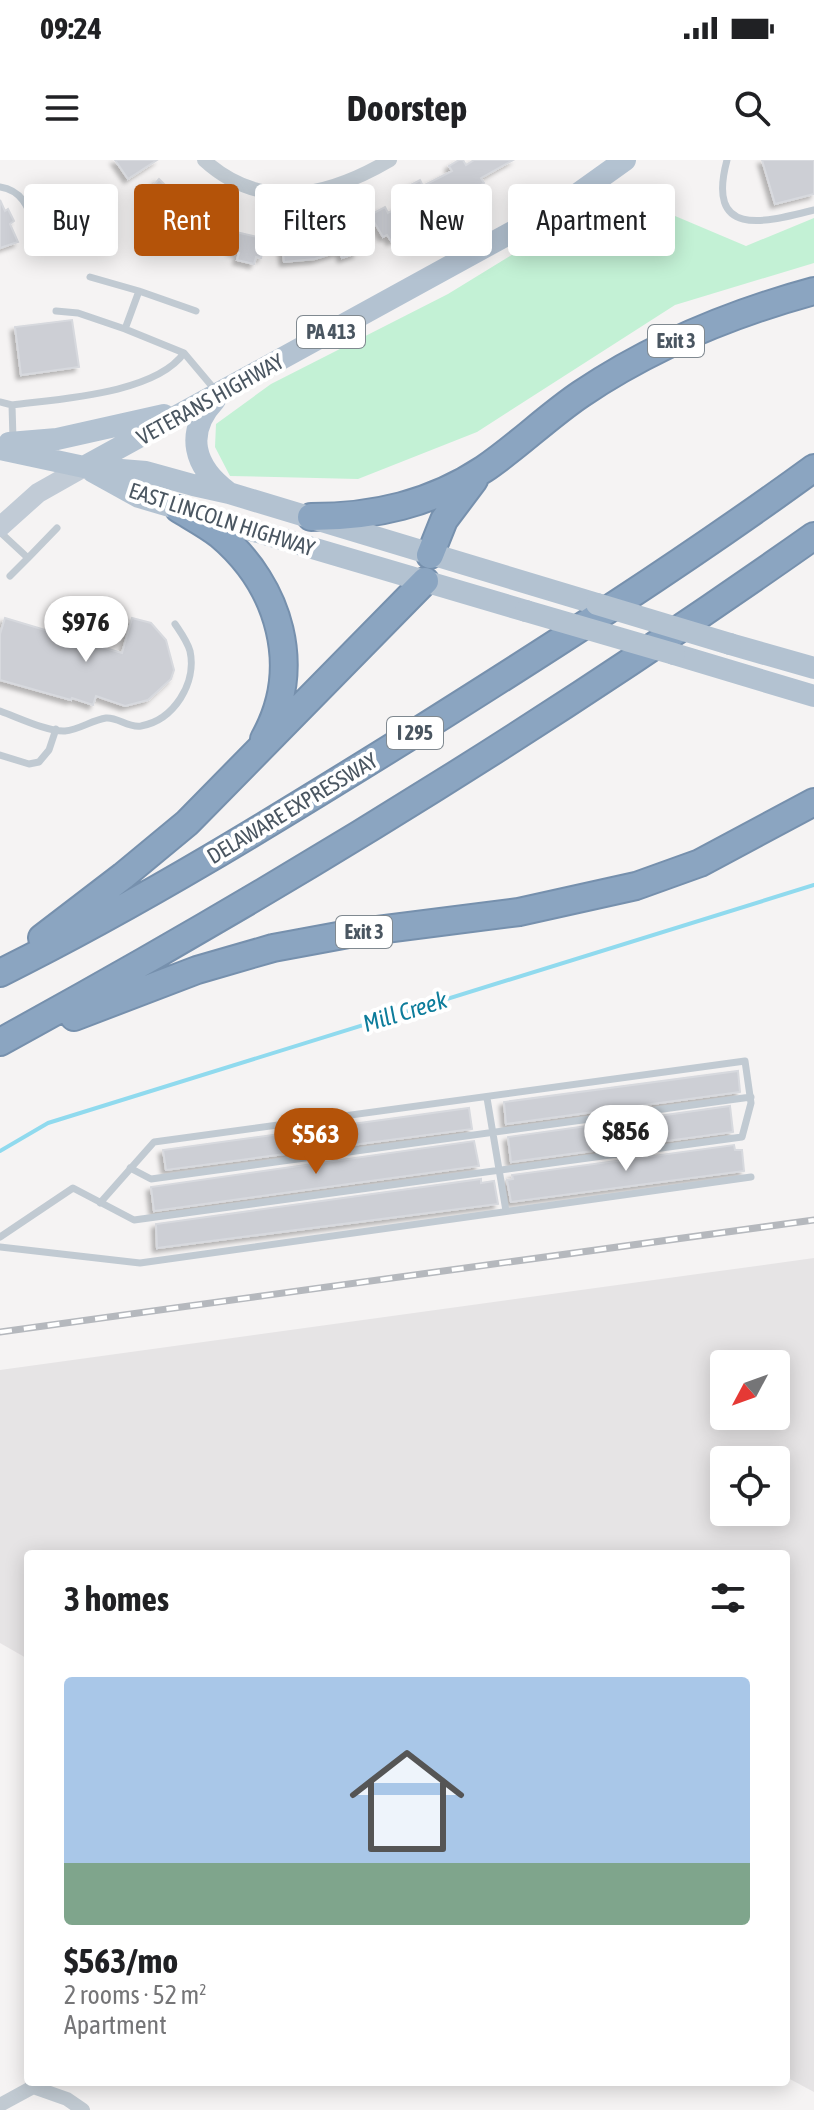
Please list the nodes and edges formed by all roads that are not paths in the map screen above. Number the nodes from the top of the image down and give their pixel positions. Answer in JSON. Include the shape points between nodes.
{"nodes":[{"id":1,"x":204,"y":160,"type":"edge"},
{"id":2,"x":390,"y":160,"type":"edge"},
{"id":3,"x":625,"y":160,"type":"edge"},
{"id":4,"x":727,"y":160,"type":"edge"},
{"id":5,"x":0,"y":187,"type":"edge"},
{"id":6,"x":24,"y":198,"type":"edge"},
{"id":7,"x":814,"y":210,"type":"edge"},
{"id":8,"x":90,"y":277,"type":"dead end"},
{"id":9,"x":139,"y":291,"type":"junction"},
{"id":10,"x":814,"y":291,"type":"edge"},
{"id":11,"x":56,"y":311,"type":"dead end"},
{"id":12,"x":196,"y":311,"type":"dead end"},
{"id":13,"x":125,"y":329,"type":"junction"},
{"id":14,"x":184,"y":353,"type":"junction"},
{"id":15,"x":220,"y":395,"type":"junction"},
{"id":16,"x":0,"y":402,"type":"edge"},
{"id":17,"x":12,"y":405,"type":"junction"},
{"id":18,"x":196,"y":407,"type":"junction"},
{"id":19,"x":5,"y":445,"type":"edge"},
{"id":20,"x":84,"y":467,"type":"junction"},
{"id":21,"x":814,"y":468,"type":"edge"},
{"id":22,"x":484,"y":469,"type":"junction"},
{"id":23,"x":229,"y":493,"type":"junction"},
{"id":24,"x":179,"y":509,"type":"junction"},
{"id":25,"x":311,"y":517,"type":"junction"},
{"id":26,"x":57,"y":528,"type":"dead end"},
{"id":27,"x":0,"y":530,"type":"edge"},
{"id":28,"x":814,"y":536,"type":"edge"},
{"id":29,"x":28,"y":558,"type":"junction"},
{"id":30,"x":427,"y":568,"type":"junction"},
{"id":31,"x":10,"y":576,"type":"dead end"},
{"id":32,"x":175,"y":624,"type":"dead end"},
{"id":33,"x":814,"y":668,"type":"edge"},
{"id":34,"x":814,"y":696,"type":"edge"},
{"id":35,"x":0,"y":711,"type":"edge"},
{"id":36,"x":56,"y":729,"type":"junction"},
{"id":37,"x":0,"y":755,"type":"edge"},
{"id":38,"x":253,"y":757,"type":"junction"},
{"id":39,"x":812,"y":803,"type":"edge"},
{"id":40,"x":0,"y":971,"type":"edge"},
{"id":41,"x":0,"y":1044,"type":"edge"},
{"id":42,"x":751,"y":1097,"type":"junction"},
{"id":43,"x":487,"y":1098,"type":"junction"},
{"id":44,"x":493,"y":1132,"type":"junction"},
{"id":45,"x":130,"y":1168,"type":"junction"},
{"id":46,"x":500,"y":1168,"type":"junction"},
{"id":47,"x":751,"y":1177,"type":"dead end"},
{"id":48,"x":100,"y":1203,"type":"junction"},
{"id":49,"x":506,"y":1211,"type":"junction"},
{"id":50,"x":0,"y":1237,"type":"edge"},
{"id":51,"x":0,"y":1247,"type":"edge"},
{"id":52,"x":0,"y":2105,"type":"edge"},
{"id":53,"x":83,"y":2110,"type":"edge"}],
"edges":[{"from":1,"to":2,"type":"street","via":[[248,186],[301,194],[332,188]]},
{"from":3,"to":15,"type":"main road","name":"VETERANS HIGHWAY","number":"PA 413","via":[[565,203]]},
{"from":4,"to":7,"type":"lane","via":[[720,187],[731,213],[760,221]]},
{"from":5,"to":6,"type":"lane"},
{"from":8,"to":9,"type":"lane"},
{"from":9,"to":12,"type":"lane"},
{"from":9,"to":13,"type":"lane"},
{"from":10,"to":22,"type":"highway","number":"Exit 3","via":[[722,322],[615,373]]},
{"from":11,"to":13,"type":"lane"},
{"from":13,"to":14,"type":"lane"},
{"from":14,"to":15,"type":"lane"},
{"from":14,"to":17,"type":"lane","via":[[177,363],[141,383]]},
{"from":15,"to":18,"type":"main road","name":"VETERANS HIGHWAY","number":"PA 413"},
{"from":15,"to":23,"type":"main road","number":"PA 413","via":[[198,429],[197,453],[209,475]]},
{"from":16,"to":17,"type":"lane"},
{"from":17,"to":19,"type":"lane"},
{"from":18,"to":19,"type":"main road","via":[[91,433]]},
{"from":18,"to":20,"type":"main road","name":"VETERANS HIGHWAY","number":"PA 413"},
{"from":19,"to":20,"type":"main road"},
{"from":20,"to":23,"type":"main road","name":"EAST LINCOLN HIGHWAY","via":[[146,472]]},
{"from":20,"to":24,"type":"main road","name":"EAST LINCOLN HIGHWAY","via":[[139,497]]},
{"from":20,"to":27,"type":"main road","via":[[38,493]]},
{"from":21,"to":40,"type":"highway","name":"DELAWARE EXPRESSWAY","number":"I 295","via":[[696,551],[373,759],[81,932]]},
{"from":22,"to":25,"type":"highway","via":[[437,494],[390,510]]},
{"from":22,"to":30,"type":"highway","via":[[452,507]]},
{"from":23,"to":25,"type":"main road","name":"EAST LINCOLN HIGHWAY"},
{"from":24,"to":30,"type":"main road","name":"EAST LINCOLN HIGHWAY"},
{"from":24,"to":38,"type":"highway","via":[[219,535],[248,565],[279,621],[284,681],[275,716]]},
{"from":25,"to":30,"type":"main road","name":"EAST LINCOLN HIGHWAY"},
{"from":26,"to":29,"type":"lane"},
{"from":27,"to":29,"type":"lane"},
{"from":28,"to":41,"type":"highway","number":"I 295","via":[[581,695],[376,825]]},
{"from":29,"to":31,"type":"lane"},
{"from":30,"to":33,"type":"main road","name":"EAST LINCOLN HIGHWAY","bridge":true,"via":[[555,592]]},
{"from":30,"to":34,"type":"main road","name":"EAST LINCOLN HIGHWAY","bridge":true,"via":[[526,611]]},
{"from":30,"to":38,"type":"highway"},
{"from":32,"to":36,"type":"lane","via":[[189,650],[190,675],[182,697],[164,716],[140,727],[109,718]]},
{"from":35,"to":36,"type":"lane"},
{"from":36,"to":37,"type":"lane","via":[[39,762]]},
{"from":38,"to":40,"type":"highway","via":[[155,851]]},
{"from":39,"to":41,"type":"highway","number":"Exit 3","via":[[700,863],[636,886],[519,912],[341,935],[248,954]]},
{"from":42,"to":43,"type":"lane","via":[[745,1061]]},
{"from":42,"to":44,"type":"lane"},
{"from":42,"to":46,"type":"lane","via":[[742,1137]]},
{"from":43,"to":44,"type":"lane"},
{"from":43,"to":45,"type":"lane","via":[[154,1142]]},
{"from":44,"to":45,"type":"lane","via":[[151,1179]]},
{"from":44,"to":46,"type":"lane"},
{"from":45,"to":48,"type":"lane"},
{"from":46,"to":48,"type":"lane","via":[[134,1220]]},
{"from":46,"to":49,"type":"lane"},
{"from":47,"to":49,"type":"lane"},
{"from":48,"to":50,"type":"lane","via":[[73,1188]]},
{"from":49,"to":51,"type":"lane","via":[[140,1263]]},
{"from":52,"to":53,"type":"street","via":[[33,2087]]}]}
